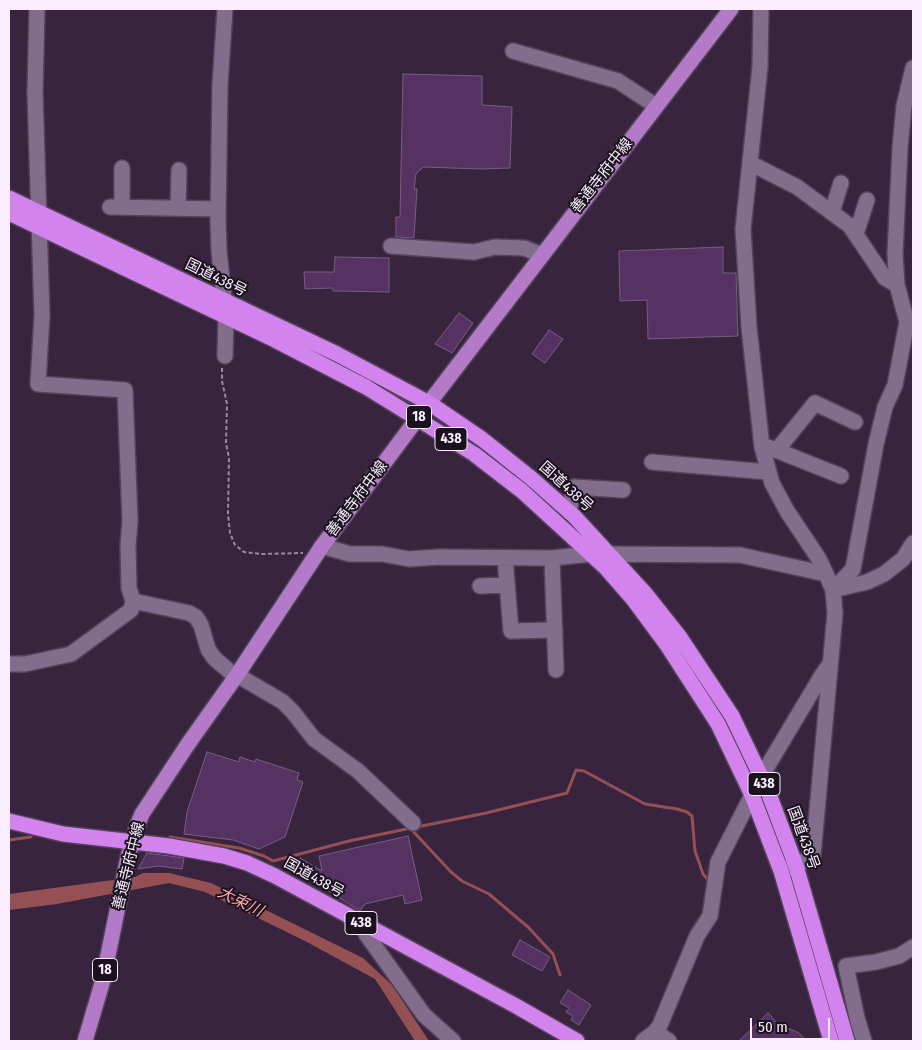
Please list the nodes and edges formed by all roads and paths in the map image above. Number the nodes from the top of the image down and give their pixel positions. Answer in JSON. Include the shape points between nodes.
{"nodes":[{"id":1,"x":37,"y":9,"type":"edge"},
{"id":2,"x":225,"y":9,"type":"edge"},
{"id":3,"x":731,"y":9,"type":"edge"},
{"id":4,"x":760,"y":9,"type":"edge"},
{"id":5,"x":514,"y":50,"type":"dead end"},
{"id":6,"x":913,"y":68,"type":"edge"},
{"id":7,"x":656,"y":106,"type":"junction"},
{"id":8,"x":750,"y":163,"type":"junction"},
{"id":9,"x":122,"y":168,"type":"dead end"},
{"id":10,"x":179,"y":170,"type":"dead end"},
{"id":11,"x":841,"y":183,"type":"dead end"},
{"id":12,"x":9,"y":198,"type":"edge"},
{"id":13,"x":867,"y":200,"type":"dead end"},
{"id":14,"x":178,"y":208,"type":"junction"},
{"id":15,"x":218,"y":209,"type":"junction"},
{"id":16,"x":832,"y":212,"type":"junction"},
{"id":17,"x":9,"y":213,"type":"edge"},
{"id":18,"x":40,"y":220,"type":"junction"},
{"id":19,"x":856,"y":234,"type":"junction"},
{"id":20,"x":391,"y":246,"type":"dead end"},
{"id":21,"x":542,"y":255,"type":"junction"},
{"id":22,"x":897,"y":285,"type":"junction"},
{"id":23,"x":225,"y":309,"type":"junction"},
{"id":24,"x":225,"y":356,"type":"joint"},
{"id":25,"x":428,"y":403,"type":"junction"},
{"id":26,"x":417,"y":418,"type":"junction"},
{"id":27,"x":855,"y":422,"type":"dead end"},
{"id":28,"x":761,"y":444,"type":"junction"},
{"id":29,"x":777,"y":450,"type":"junction"},
{"id":30,"x":652,"y":462,"type":"dead end"},
{"id":31,"x":768,"y":472,"type":"junction"},
{"id":32,"x":841,"y":476,"type":"dead end"},
{"id":33,"x":623,"y":490,"type":"dead end"},
{"id":34,"x":569,"y":512,"type":"junction"},
{"id":35,"x":913,"y":543,"type":"edge"},
{"id":36,"x":320,"y":549,"type":"junction"},
{"id":37,"x":592,"y":554,"type":"junction"},
{"id":38,"x":610,"y":555,"type":"junction"},
{"id":39,"x":505,"y":558,"type":"junction"},
{"id":40,"x":552,"y":558,"type":"junction"},
{"id":41,"x":826,"y":574,"type":"junction"},
{"id":42,"x":507,"y":585,"type":"junction"},
{"id":43,"x":480,"y":586,"type":"dead end"},
{"id":44,"x":834,"y":590,"type":"junction"},
{"id":45,"x":133,"y":601,"type":"junction"},
{"id":46,"x":555,"y":630,"type":"junction"},
{"id":47,"x":552,"y":662,"type":"dead end"},
{"id":48,"x":831,"y":663,"type":"junction"},
{"id":49,"x":9,"y":664,"type":"edge"},
{"id":50,"x":237,"y":676,"type":"junction"},
{"id":51,"x":761,"y":777,"type":"junction"},
{"id":52,"x":752,"y":795,"type":"junction"},
{"id":53,"x":9,"y":821,"type":"edge"},
{"id":54,"x":413,"y":823,"type":"dead end"},
{"id":55,"x":133,"y":842,"type":"junction"},
{"id":56,"x":789,"y":868,"type":"junction"},
{"id":57,"x":365,"y":925,"type":"junction"},
{"id":58,"x":913,"y":947,"type":"edge"},
{"id":59,"x":857,"y":1018,"type":"junction"},
{"id":60,"x":834,"y":1024,"type":"junction"},
{"id":61,"x":649,"y":1037,"type":"edge"},
{"id":62,"x":85,"y":1041,"type":"edge"},
{"id":63,"x":453,"y":1041,"type":"edge"},
{"id":64,"x":576,"y":1041,"type":"edge"},
{"id":65,"x":669,"y":1041,"type":"edge"},
{"id":66,"x":831,"y":1041,"type":"edge"},
{"id":67,"x":847,"y":1041,"type":"edge"},
{"id":68,"x":864,"y":1041,"type":"edge"}],
"edges":[{"from":1,"to":18,"type":"street","via":[[35,93]]},
{"from":2,"to":15,"type":"street"},
{"from":3,"to":7,"type":"main road","name":"善通寺府中線","number":"18"},
{"from":4,"to":8,"type":"street","via":[[760,68]]},
{"from":5,"to":7,"type":"street","via":[[618,80]]},
{"from":6,"to":22,"type":"street","via":[[904,106],[900,148],[895,254]]},
{"from":7,"to":21,"type":"main road","name":"善通寺府中線","number":"18"},
{"from":8,"to":16,"type":"street","via":[[797,187]]},
{"from":8,"to":28,"type":"street","via":[[742,229]]},
{"from":9,"to":14,"type":"street","via":[[116,207]]},
{"from":10,"to":14,"type":"street"},
{"from":11,"to":16,"type":"street"},
{"from":12,"to":18,"type":"highway","name":"国道438号","number":"438"},
{"from":13,"to":19,"type":"street"},
{"from":14,"to":15,"type":"street"},
{"from":15,"to":23,"type":"street"},
{"from":16,"to":19,"type":"street"},
{"from":17,"to":18,"type":"highway","name":"国道438号","number":"438"},
{"from":18,"to":23,"type":"highway","name":"国道438号","number":"438"},
{"from":18,"to":45,"type":"street","via":[[42,315],[38,384],[125,390],[129,588]]},
{"from":19,"to":22,"type":"street","via":[[885,278]]},
{"from":20,"to":21,"type":"street","via":[[474,252],[495,247],[524,248]]},
{"from":21,"to":25,"type":"main road","name":"善通寺府中線","number":"18"},
{"from":22,"to":44,"type":"street","via":[[906,322],[902,353],[876,444],[853,569]]},
{"from":23,"to":24,"type":"street"},
{"from":23,"to":25,"type":"highway","name":"国道438号","number":"438","via":[[337,354]]},
{"from":23,"to":26,"type":"highway","name":"国道438号","number":"438","via":[[366,386]]},
{"from":24,"to":36,"type":"path","via":[[221,370],[230,458],[228,514],[235,545],[244,552],[262,554]]},
{"from":25,"to":26,"type":"main road","name":"善通寺府中線","number":"18"},
{"from":25,"to":34,"type":"highway","name":"国道438号","number":"438","via":[[489,445]]},
{"from":26,"to":36,"type":"main road","name":"善通寺府中線","number":"18"},
{"from":26,"to":37,"type":"highway","name":"国道438号","number":"438","via":[[474,454],[522,491]]},
{"from":27,"to":29,"type":"street","via":[[815,403]]},
{"from":28,"to":29,"type":"street"},
{"from":28,"to":31,"type":"street"},
{"from":29,"to":32,"type":"street"},
{"from":30,"to":31,"type":"street"},
{"from":31,"to":41,"type":"street","via":[[787,511]]},
{"from":33,"to":34,"type":"street","via":[[574,487]]},
{"from":34,"to":38,"type":"highway","name":"国道438号","number":"438"},
{"from":35,"to":44,"type":"street","via":[[903,559],[884,574]]},
{"from":36,"to":39,"type":"street","via":[[409,559]]},
{"from":36,"to":50,"type":"main road","name":"善通寺府中線","number":"18"},
{"from":37,"to":38,"type":"street"},
{"from":37,"to":40,"type":"street"},
{"from":37,"to":52,"type":"highway","name":"国道438号","number":"438","via":[[633,599],[667,645],[718,724]]},
{"from":38,"to":41,"type":"street","via":[[740,555]]},
{"from":38,"to":51,"type":"highway","name":"国道438号","number":"438","via":[[679,636],[732,716]]},
{"from":39,"to":40,"type":"street"},
{"from":39,"to":42,"type":"street"},
{"from":40,"to":46,"type":"street"},
{"from":41,"to":44,"type":"street"},
{"from":42,"to":43,"type":"street"},
{"from":42,"to":46,"type":"street","via":[[511,631]]},
{"from":44,"to":48,"type":"street"},
{"from":45,"to":49,"type":"street","via":[[131,610],[71,654],[25,664]]},
{"from":45,"to":50,"type":"street","via":[[196,617],[214,658]]},
{"from":46,"to":47,"type":"street"},
{"from":48,"to":51,"type":"street"},
{"from":48,"to":56,"type":"street","via":[[813,855]]},
{"from":50,"to":54,"type":"street","via":[[283,702],[314,739],[358,770]]},
{"from":50,"to":55,"type":"main road","name":"善通寺府中線","number":"18","via":[[142,814]]},
{"from":51,"to":56,"type":"highway","name":"国道438号","number":"438"},
{"from":52,"to":56,"type":"highway","name":"国道438号","number":"438"},
{"from":52,"to":61,"type":"street","via":[[718,862],[710,916],[697,936],[660,1025]]},
{"from":53,"to":55,"type":"highway","name":"国道438号","number":"438","via":[[63,834]]},
{"from":55,"to":57,"type":"highway","name":"国道438号","number":"438","via":[[236,859],[275,876]]},
{"from":55,"to":62,"type":"main road","name":"善通寺府中線","number":"18","via":[[103,980]]},
{"from":56,"to":60,"type":"highway","name":"国道438号","number":"438"},
{"from":57,"to":63,"type":"street","via":[[366,934],[424,1015]]},
{"from":57,"to":64,"type":"highway","name":"国道438号","number":"438"},
{"from":58,"to":59,"type":"street","via":[[900,956],[846,966]]},
{"from":59,"to":60,"type":"street"},
{"from":59,"to":68,"type":"street"},
{"from":60,"to":66,"type":"highway","name":"国道438号","number":"438"},
{"from":60,"to":67,"type":"highway","name":"国道438号","number":"438"},
{"from":61,"to":65,"type":"street"}]}
